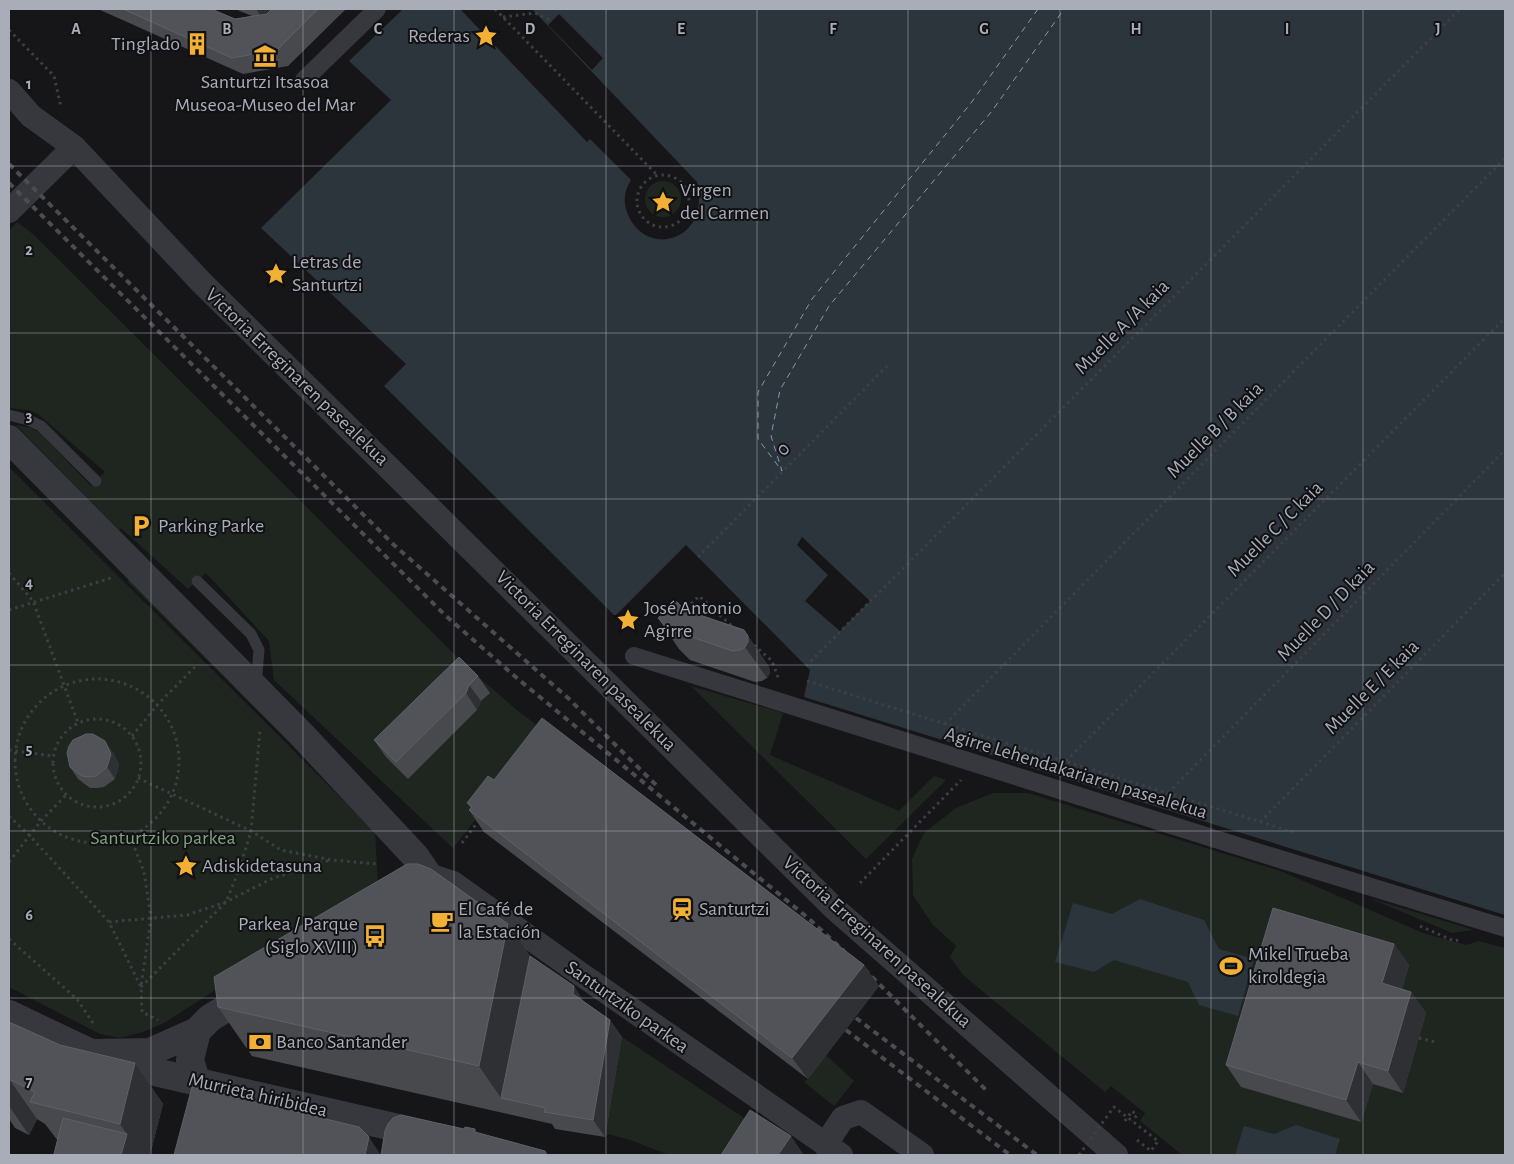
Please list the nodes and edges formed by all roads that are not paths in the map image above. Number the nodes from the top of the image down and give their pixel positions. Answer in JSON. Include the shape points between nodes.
{"nodes":[{"id":1,"x":377,"y":9,"type":"edge"},
{"id":2,"x":304,"y":80,"type":"dead end"},
{"id":3,"x":9,"y":91,"type":"edge"},
{"id":4,"x":74,"y":147,"type":"junction"},
{"id":5,"x":9,"y":211,"type":"edge"},
{"id":6,"x":9,"y":415,"type":"edge"},
{"id":7,"x":9,"y":440,"type":"edge"},
{"id":8,"x":96,"y":482,"type":"dead end"},
{"id":9,"x":197,"y":581,"type":"dead end"},
{"id":10,"x":634,"y":656,"type":"dead end"},
{"id":11,"x":256,"y":690,"type":"junction"},
{"id":12,"x":428,"y":875,"type":"junction"},
{"id":13,"x":392,"y":908,"type":"edge"},
{"id":14,"x":1505,"y":928,"type":"edge"},
{"id":15,"x":276,"y":978,"type":"edge"},
{"id":16,"x":9,"y":1014,"type":"edge"},
{"id":17,"x":197,"y":1031,"type":"junction"},
{"id":18,"x":93,"y":1040,"type":"junction"},
{"id":19,"x":193,"y":1092,"type":"junction"},
{"id":20,"x":449,"y":1140,"type":"edge"},
{"id":21,"x":833,"y":1150,"type":"edge"},
{"id":22,"x":922,"y":1155,"type":"edge"},
{"id":23,"x":1116,"y":1155,"type":"edge"}],
"edges":[{"from":1,"to":2,"type":"street"},
{"from":3,"to":4,"type":"street","name":"Victoria Erreginaren pasealekua","via":[[32,116]]},
{"from":4,"to":5,"type":"street"},
{"from":4,"to":23,"type":"street","name":"Victoria Erreginaren pasealekua","via":[[202,283],[835,909]]},
{"from":6,"to":8,"type":"lane","via":[[41,426]]},
{"from":7,"to":11,"type":"street"},
{"from":9,"to":11,"type":"lane","via":[[251,634],[259,650]]},
{"from":10,"to":14,"type":"street","name":"Agirre Lehendakariaren pasealekua"},
{"from":11,"to":12,"type":"street","via":[[415,856]]},
{"from":12,"to":13,"type":"street","via":[[409,898]]},
{"from":12,"to":21,"type":"street","name":"Santurtziko parkea","via":[[453,883]]},
{"from":15,"to":17,"type":"street","via":[[210,1018]]},
{"from":16,"to":18,"type":"street","name":"Murrieta hiribidea"},
{"from":17,"to":18,"type":"street","via":[[150,1052]]},
{"from":17,"to":19,"type":"street","via":[[190,1060]]},
{"from":18,"to":19,"type":"street","name":"Murrieta hiribidea"},
{"from":19,"to":20,"type":"street","name":"Murrieta hiribidea","via":[[399,1138]]},
{"from":21,"to":22,"type":"street","name":"Santurtziko parkea","via":[[843,1118],[861,1112]]}]}
